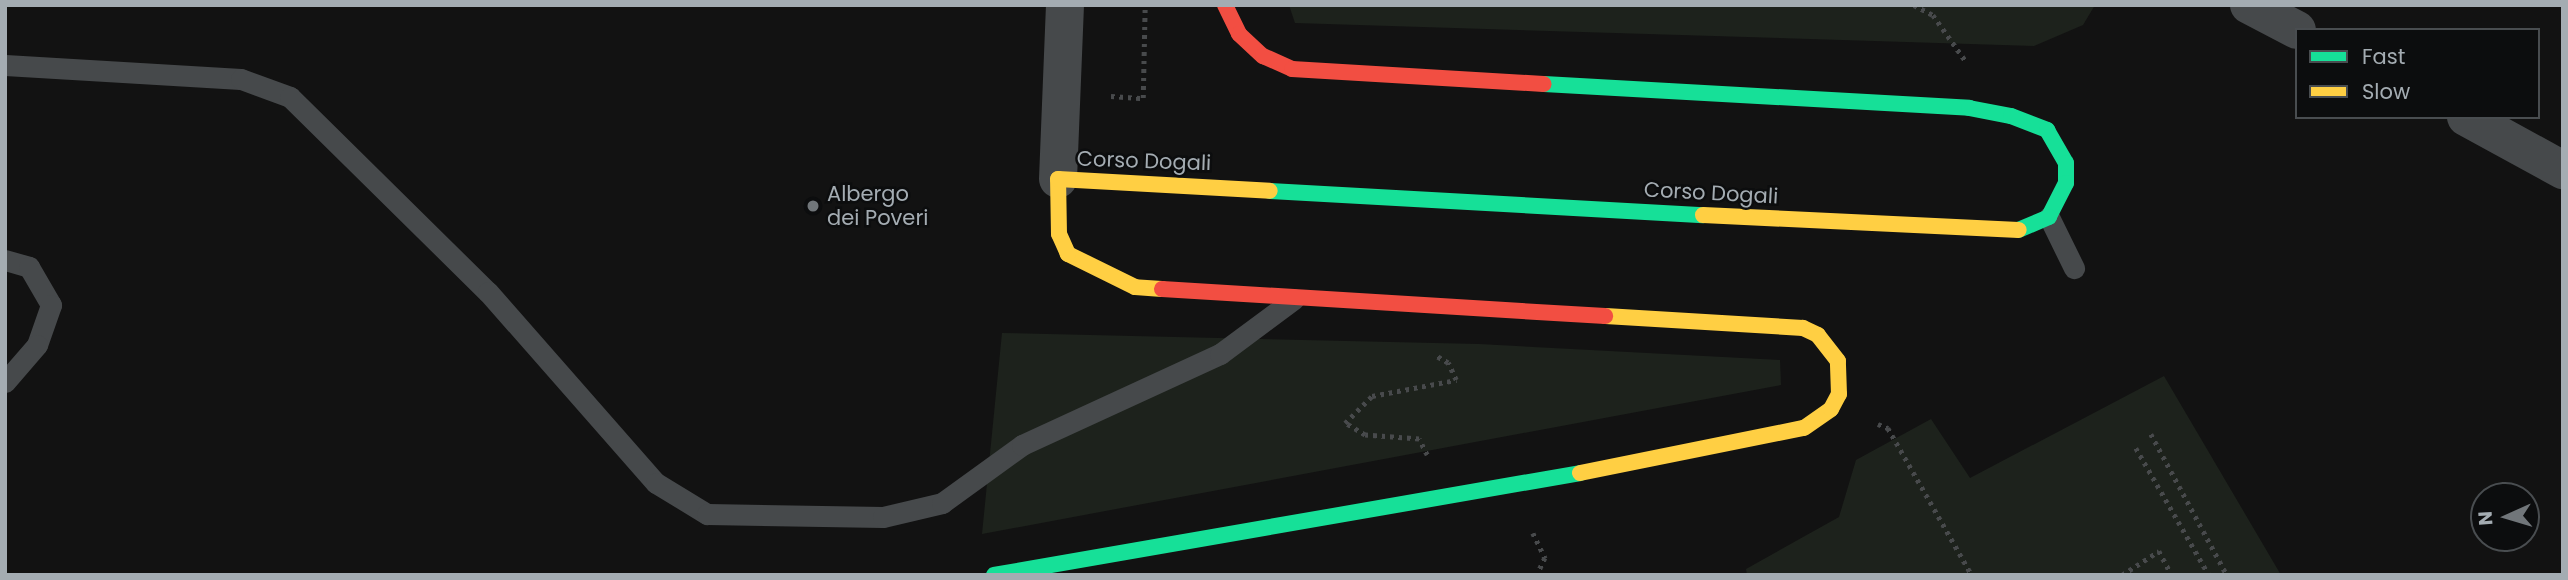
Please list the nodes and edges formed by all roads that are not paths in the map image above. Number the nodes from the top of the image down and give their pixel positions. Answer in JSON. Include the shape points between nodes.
{"nodes":[{"id":1,"x":1065,"y":5,"type":"edge"},
{"id":2,"x":1225,"y":5,"type":"edge"},
{"id":3,"x":2249,"y":5,"type":"edge"},
{"id":4,"x":2295,"y":29,"type":"edge"},
{"id":5,"x":5,"y":65,"type":"edge"},
{"id":6,"x":2470,"y":119,"type":"edge"},
{"id":7,"x":2563,"y":170,"type":"edge"},
{"id":8,"x":1058,"y":180,"type":"junction"},
{"id":9,"x":2049,"y":217,"type":"junction"},
{"id":10,"x":5,"y":260,"type":"edge"},
{"id":11,"x":2074,"y":268,"type":"dead end"},
{"id":12,"x":1296,"y":298,"type":"junction"},
{"id":13,"x":5,"y":382,"type":"edge"},
{"id":14,"x":994,"y":575,"type":"edge"}],
"edges":[{"from":1,"to":8,"type":"street"},
{"from":2,"to":9,"type":"street","via":[[1239,34],[1263,56],[1292,69],[1969,108],[2030,120],[2059,145],[2067,183]]},
{"from":3,"to":4,"type":"street"},
{"from":5,"to":12,"type":"lane","via":[[229,78],[290,97],[488,292],[656,483],[707,514],[883,517],[942,502],[1022,444],[1220,354]]},
{"from":6,"to":7,"type":"street"},
{"from":8,"to":9,"type":"street","name":"Corso Dogali","via":[[2014,232]]},
{"from":8,"to":12,"type":"street","name":"Corso Dogali","via":[[1059,234],[1083,266],[1135,287]]},
{"from":9,"to":11,"type":"lane"},
{"from":10,"to":13,"type":"lane","via":[[29,267],[51,305],[37,345]]},
{"from":12,"to":14,"type":"street","name":"Corso Dogali","via":[[1803,328],[1818,335],[1839,361],[1839,394],[1831,409],[1804,428],[1443,501]]}]}
